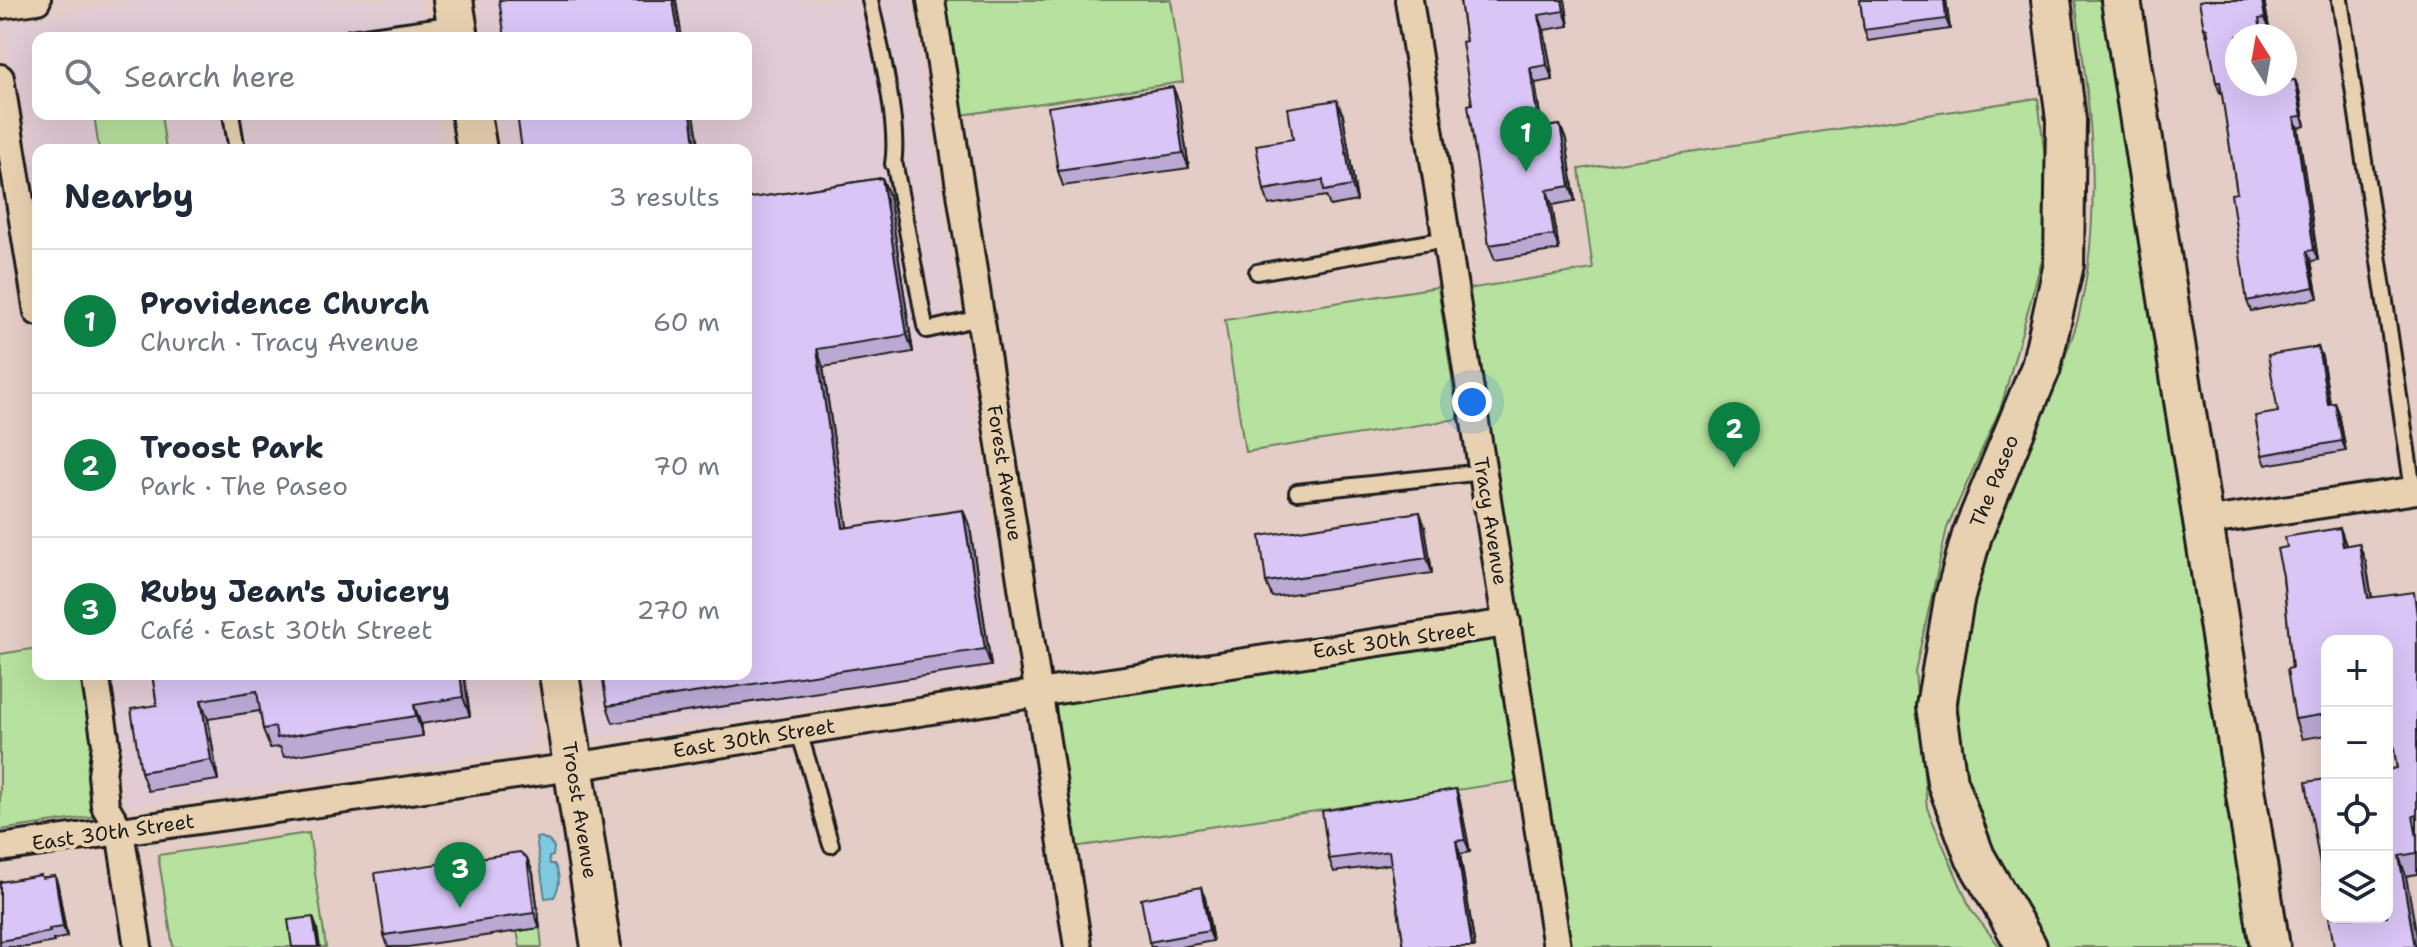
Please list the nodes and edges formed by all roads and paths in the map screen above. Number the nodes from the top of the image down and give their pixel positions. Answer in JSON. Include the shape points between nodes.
{"nodes":[{"id":1,"x":37,"y":0,"type":"edge"},
{"id":2,"x":870,"y":0,"type":"edge"},
{"id":3,"x":931,"y":0,"type":"edge"},
{"id":4,"x":1409,"y":0,"type":"edge"},
{"id":5,"x":2051,"y":0,"type":"edge"},
{"id":6,"x":2121,"y":0,"type":"edge"},
{"id":7,"x":2340,"y":0,"type":"edge"},
{"id":8,"x":0,"y":5,"type":"edge"},
{"id":9,"x":456,"y":20,"type":"edge"},
{"id":10,"x":385,"y":32,"type":"edge"},
{"id":11,"x":0,"y":78,"type":"edge"},
{"id":12,"x":232,"y":120,"type":"edge"},
{"id":13,"x":472,"y":120,"type":"edge"},
{"id":14,"x":236,"y":144,"type":"edge"},
{"id":15,"x":476,"y":144,"type":"edge"},
{"id":16,"x":1447,"y":239,"type":"junction"},
{"id":17,"x":1257,"y":272,"type":"dead end"},
{"id":18,"x":32,"y":275,"type":"edge"},
{"id":19,"x":980,"y":318,"type":"junction"},
{"id":20,"x":1483,"y":472,"type":"junction"},
{"id":21,"x":2415,"y":490,"type":"edge"},
{"id":22,"x":1297,"y":492,"type":"dead end"},
{"id":23,"x":2203,"y":522,"type":"junction"},
{"id":24,"x":1507,"y":623,"type":"junction"},
{"id":25,"x":96,"y":680,"type":"edge"},
{"id":26,"x":560,"y":680,"type":"edge"},
{"id":27,"x":1039,"y":693,"type":"junction"},
{"id":28,"x":798,"y":731,"type":"junction"},
{"id":29,"x":573,"y":767,"type":"junction"},
{"id":30,"x":120,"y":831,"type":"junction"},
{"id":31,"x":831,"y":845,"type":"dead end"},
{"id":32,"x":0,"y":848,"type":"edge"},
{"id":33,"x":138,"y":947,"type":"edge"},
{"id":34,"x":601,"y":947,"type":"edge"},
{"id":35,"x":1078,"y":947,"type":"edge"},
{"id":36,"x":1557,"y":947,"type":"edge"},
{"id":37,"x":2027,"y":947,"type":"edge"},
{"id":38,"x":2270,"y":947,"type":"edge"}],
"edges":[{"from":1,"to":8,"type":"street"},
{"from":2,"to":19,"type":"lane","via":[[886,82],[893,164],[925,326],[927,330]]},
{"from":3,"to":19,"type":"street","name":"Forest Avenue"},
{"from":4,"to":16,"type":"street","name":"Tracy Avenue"},
{"from":5,"to":37,"type":"main road","name":"The Paseo","via":[[2066,120],[2064,264],[2041,367],[1972,535],[1954,600],[1936,706],[1947,782],[1975,857]]},
{"from":6,"to":23,"type":"main road"},
{"from":7,"to":21,"type":"lane"},
{"from":9,"to":10,"type":"lane"},
{"from":11,"to":18,"type":"street"},
{"from":12,"to":14,"type":"lane"},
{"from":13,"to":15,"type":"main road"},
{"from":16,"to":17,"type":"lane"},
{"from":16,"to":20,"type":"street","name":"Tracy Avenue"},
{"from":19,"to":27,"type":"street","name":"Forest Avenue"},
{"from":20,"to":22,"type":"lane"},
{"from":20,"to":24,"type":"street","name":"Tracy Avenue"},
{"from":21,"to":23,"type":"street"},
{"from":23,"to":38,"type":"main road"},
{"from":24,"to":27,"type":"street","name":"East 30th Street"},
{"from":24,"to":36,"type":"street","name":"Tracy Avenue"},
{"from":25,"to":30,"type":"street","via":[[106,744],[105,806]]},
{"from":26,"to":29,"type":"main road","name":"Troost Avenue"},
{"from":27,"to":28,"type":"street","name":"East 30th Street"},
{"from":27,"to":35,"type":"street","name":"Forest Avenue"},
{"from":28,"to":29,"type":"street","name":"East 30th Street"},
{"from":28,"to":31,"type":"lane"},
{"from":29,"to":30,"type":"street","name":"East 30th Street"},
{"from":29,"to":34,"type":"main road","name":"Troost Avenue"},
{"from":30,"to":32,"type":"street","name":"East 30th Street"},
{"from":30,"to":33,"type":"street"}]}
